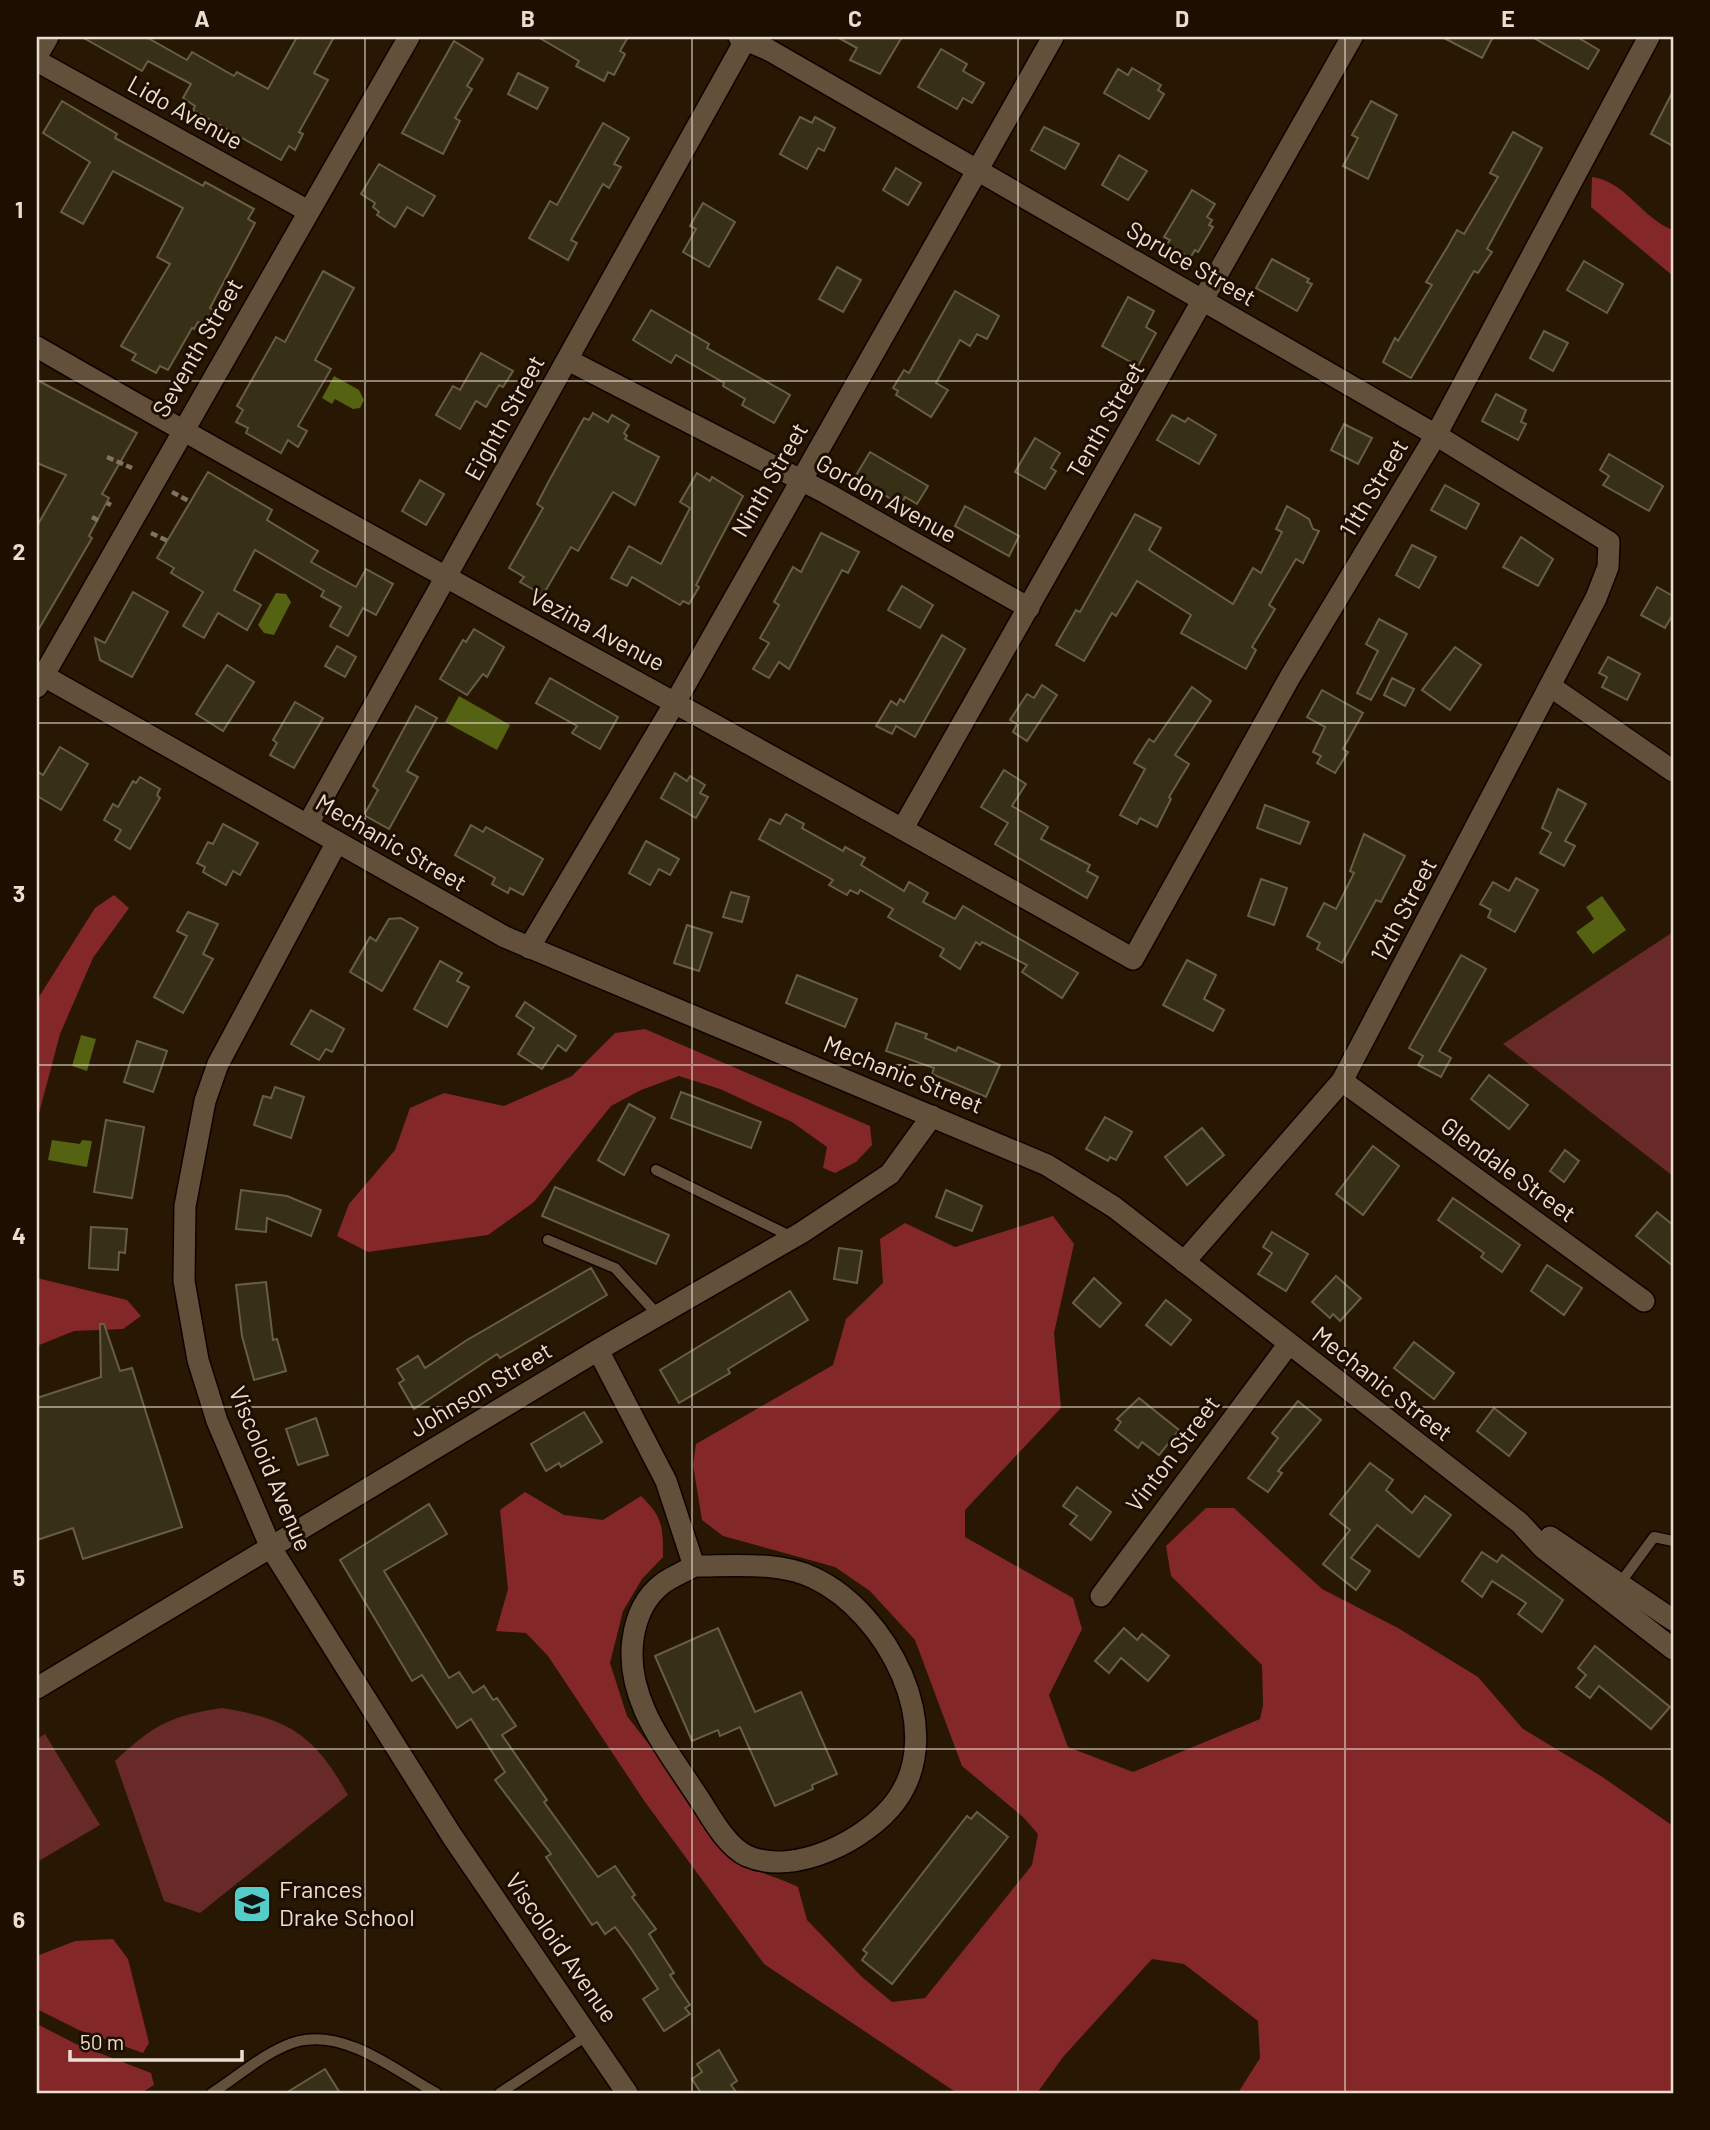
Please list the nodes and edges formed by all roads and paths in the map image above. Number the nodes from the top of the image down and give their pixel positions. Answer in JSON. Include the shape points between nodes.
{"nodes":[{"id":1,"x":48,"y":37,"type":"edge"},
{"id":2,"x":409,"y":37,"type":"edge"},
{"id":3,"x":1053,"y":37,"type":"edge"},
{"id":4,"x":1352,"y":37,"type":"edge"},
{"id":5,"x":1649,"y":37,"type":"edge"},
{"id":6,"x":744,"y":38,"type":"edge"},
{"id":7,"x":37,"y":59,"type":"edge"},
{"id":8,"x":976,"y":167,"type":"junction"},
{"id":9,"x":308,"y":211,"type":"junction"},
{"id":10,"x":1202,"y":303,"type":"junction"},
{"id":11,"x":37,"y":347,"type":"edge"},
{"id":12,"x":568,"y":360,"type":"junction"},
{"id":13,"x":181,"y":430,"type":"junction"},
{"id":14,"x":1436,"y":435,"type":"junction"},
{"id":15,"x":107,"y":457,"type":"dead end"},
{"id":16,"x":132,"y":468,"type":"dead end"},
{"id":17,"x":799,"y":482,"type":"junction"},
{"id":18,"x":172,"y":492,"type":"dead end"},
{"id":19,"x":191,"y":502,"type":"dead end"},
{"id":20,"x":92,"y":517,"type":"dead end"},
{"id":21,"x":101,"y":522,"type":"dead end"},
{"id":22,"x":151,"y":533,"type":"dead end"},
{"id":23,"x":168,"y":541,"type":"dead end"},
{"id":24,"x":1610,"y":545,"type":"joint"},
{"id":25,"x":446,"y":578,"type":"junction"},
{"id":26,"x":1029,"y":608,"type":"junction"},
{"id":27,"x":39,"y":678,"type":"edge"},
{"id":28,"x":1550,"y":685,"type":"junction"},
{"id":29,"x":676,"y":701,"type":"junction"},
{"id":30,"x":1673,"y":771,"type":"edge"},
{"id":31,"x":308,"y":824,"type":"junction"},
{"id":32,"x":902,"y":828,"type":"junction"},
{"id":33,"x":337,"y":842,"type":"junction"},
{"id":34,"x":529,"y":948,"type":"junction"},
{"id":35,"x":1133,"y":959,"type":"joint"},
{"id":36,"x":1342,"y":1081,"type":"junction"},
{"id":37,"x":932,"y":1115,"type":"junction"},
{"id":38,"x":656,"y":1171,"type":"dead end"},
{"id":39,"x":794,"y":1237,"type":"junction"},
{"id":40,"x":548,"y":1240,"type":"dead end"},
{"id":41,"x":1184,"y":1262,"type":"junction"},
{"id":42,"x":1644,"y":1301,"type":"dead end"},
{"id":43,"x":658,"y":1315,"type":"junction"},
{"id":44,"x":1288,"y":1345,"type":"junction"},
{"id":45,"x":598,"y":1350,"type":"junction"},
{"id":46,"x":1673,"y":1541,"type":"edge"},
{"id":47,"x":271,"y":1548,"type":"junction"},
{"id":48,"x":694,"y":1566,"type":"junction"},
{"id":49,"x":1614,"y":1592,"type":"junction"},
{"id":50,"x":1101,"y":1596,"type":"dead end"},
{"id":51,"x":1673,"y":1620,"type":"edge"},
{"id":52,"x":1673,"y":1649,"type":"edge"},
{"id":53,"x":37,"y":1688,"type":"edge"},
{"id":54,"x":589,"y":2034,"type":"junction"},
{"id":55,"x":212,"y":2093,"type":"edge"},
{"id":56,"x":436,"y":2093,"type":"edge"},
{"id":57,"x":500,"y":2093,"type":"edge"},
{"id":58,"x":627,"y":2093,"type":"edge"}],
"edges":[{"from":1,"to":7,"type":"street"},
{"from":2,"to":9,"type":"street","name":"Seventh Street"},
{"from":3,"to":8,"type":"street","name":"Ninth Street"},
{"from":4,"to":10,"type":"street","name":"Tenth Street"},
{"from":5,"to":14,"type":"street","name":"11th Street"},
{"from":6,"to":8,"type":"street","name":"Spruce Street"},
{"from":6,"to":12,"type":"street","name":"Eighth Street"},
{"from":7,"to":9,"type":"street","name":"Lido Avenue"},
{"from":8,"to":10,"type":"street","name":"Spruce Street"},
{"from":8,"to":17,"type":"street","name":"Ninth Street"},
{"from":9,"to":13,"type":"street","name":"Seventh Street"},
{"from":10,"to":14,"type":"street","name":"Spruce Street"},
{"from":10,"to":26,"type":"street","name":"Tenth Street"},
{"from":11,"to":13,"type":"street","name":"Vezina Avenue"},
{"from":12,"to":17,"type":"street","name":"Gordon Avenue"},
{"from":12,"to":25,"type":"street","name":"Eighth Street"},
{"from":13,"to":25,"type":"street","name":"Vezina Avenue"},
{"from":13,"to":27,"type":"street","name":"Seventh Street"},
{"from":14,"to":24,"type":"street","name":"Spruce Street"},
{"from":14,"to":35,"type":"street","name":"11th Street","via":[[1290,677]]},
{"from":15,"to":16,"type":"path"},
{"from":17,"to":26,"type":"street","name":"Gordon Avenue"},
{"from":17,"to":29,"type":"street","name":"Ninth Street"},
{"from":18,"to":19,"type":"path"},
{"from":20,"to":21,"type":"path"},
{"from":22,"to":23,"type":"path"},
{"from":24,"to":28,"type":"street","name":"12th Street","via":[[1608,567],[1596,598]]},
{"from":25,"to":29,"type":"street","name":"Vezina Avenue"},
{"from":25,"to":31,"type":"street","name":"Eighth Street"},
{"from":26,"to":32,"type":"street","name":"Tenth Street"},
{"from":27,"to":31,"type":"street","name":"Mechanic Street"},
{"from":28,"to":30,"type":"street"},
{"from":28,"to":36,"type":"street","name":"12th Street"},
{"from":29,"to":32,"type":"street","name":"Vezina Avenue"},
{"from":29,"to":34,"type":"street","name":"Ninth Street"},
{"from":31,"to":33,"type":"street","name":"Mechanic Street"},
{"from":32,"to":35,"type":"street","name":"Vezina Avenue"},
{"from":33,"to":34,"type":"street","name":"Mechanic Street","via":[[481,926]]},
{"from":33,"to":47,"type":"street","name":"Viscoloid Avenue","via":[[218,1064],[205,1101],[185,1206],[184,1281],[198,1360],[217,1421]]},
{"from":34,"to":37,"type":"street","name":"Mechanic Street"},
{"from":36,"to":41,"type":"street","name":"12th Street"},
{"from":36,"to":42,"type":"street","name":"Glendale Street"},
{"from":37,"to":39,"type":"street","name":"Johnson Street","via":[[890,1174]]},
{"from":37,"to":41,"type":"street","name":"Mechanic Street","via":[[1047,1164],[1081,1184]]},
{"from":38,"to":39,"type":"lane"},
{"from":39,"to":43,"type":"street","name":"Johnson Street"},
{"from":40,"to":43,"type":"lane","via":[[615,1268]]},
{"from":41,"to":44,"type":"street","name":"Mechanic Street"},
{"from":43,"to":45,"type":"street","name":"Johnson Street"},
{"from":44,"to":49,"type":"street","name":"Mechanic Street","via":[[1520,1524],[1552,1539]]},
{"from":44,"to":50,"type":"street","name":"Vinton Street"},
{"from":45,"to":47,"type":"street","name":"Johnson Street"},
{"from":45,"to":48,"type":"street","via":[[666,1481]]},
{"from":46,"to":49,"type":"lane","via":[[1654,1537]]},
{"from":47,"to":53,"type":"street","name":"Johnson Street"},
{"from":47,"to":54,"type":"street","name":"Viscoloid Avenue","via":[[452,1836]]},
{"from":48,"to":48,"type":"street","via":[[662,1584],[645,1601],[635,1626],[629,1663],[637,1697],[661,1741],[730,1842],[746,1856],[772,1862],[810,1857],[847,1843],[885,1816],[902,1792],[913,1761],[916,1729],[898,1664],[874,1626],[814,1577],[781,1569]]},
{"from":49,"to":51,"type":"street"},
{"from":49,"to":52,"type":"street"},
{"from":54,"to":57,"type":"lane"},
{"from":54,"to":58,"type":"street","name":"Viscoloid Avenue"},
{"from":55,"to":56,"type":"lane","via":[[276,2051],[298,2041],[323,2038],[344,2043]]}]}
